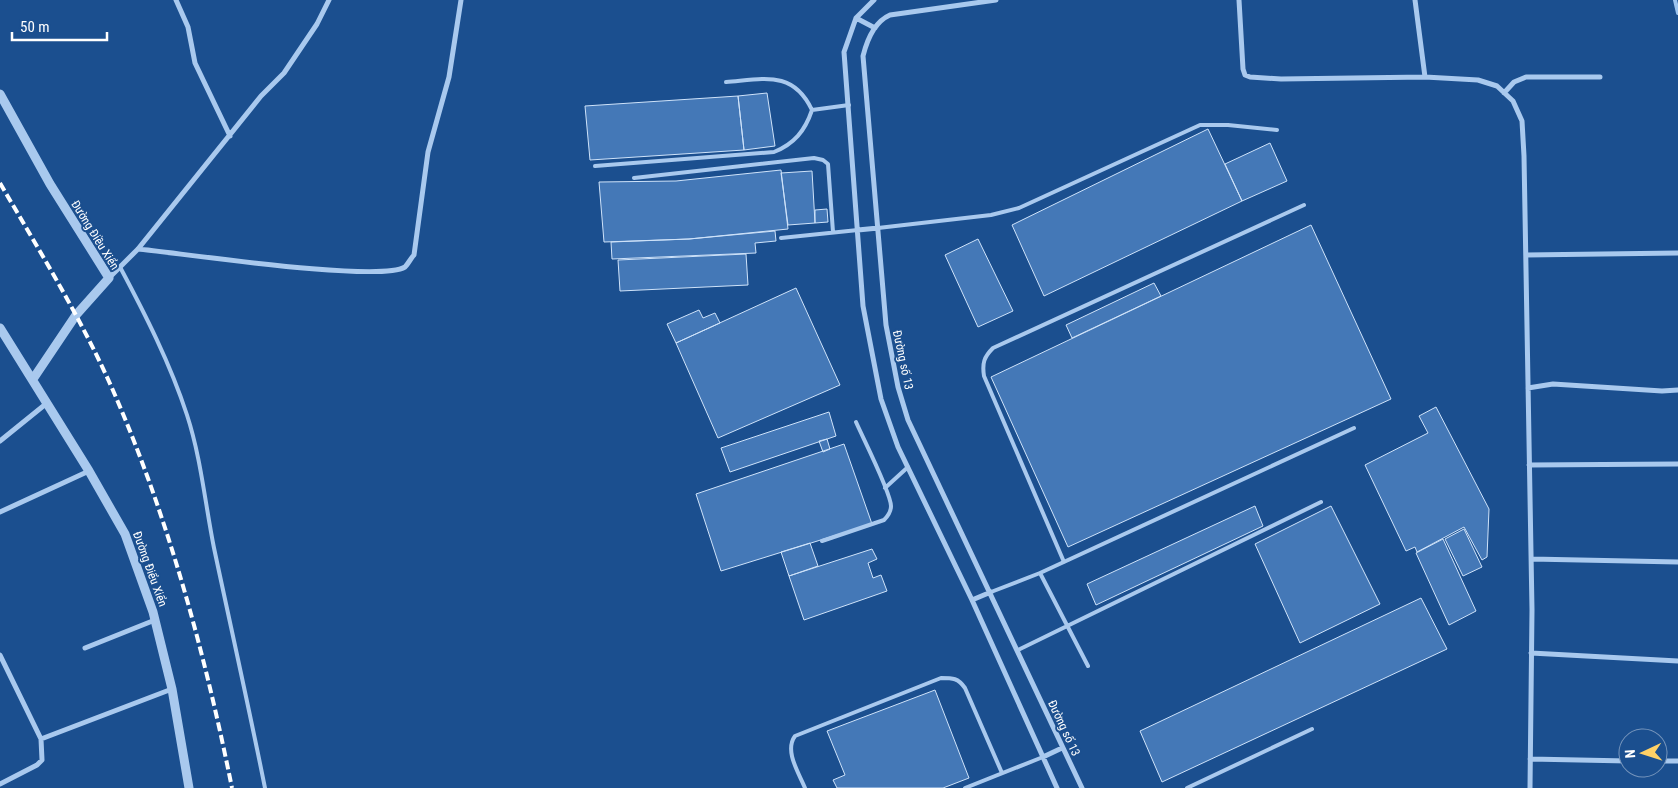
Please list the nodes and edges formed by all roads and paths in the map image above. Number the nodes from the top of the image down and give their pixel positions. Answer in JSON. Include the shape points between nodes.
{"nodes":[{"id":1,"x":176,"y":0,"type":"edge"},
{"id":2,"x":329,"y":0,"type":"edge"},
{"id":3,"x":461,"y":0,"type":"edge"},
{"id":4,"x":874,"y":0,"type":"edge"},
{"id":5,"x":996,"y":0,"type":"edge"},
{"id":6,"x":1239,"y":0,"type":"edge"},
{"id":7,"x":1415,"y":0,"type":"edge"},
{"id":8,"x":856,"y":18,"type":"junction"},
{"id":9,"x":875,"y":28,"type":"junction"},
{"id":10,"x":1424,"y":77,"type":"junction"},
{"id":11,"x":1600,"y":77,"type":"dead end"},
{"id":12,"x":726,"y":82,"type":"dead end"},
{"id":13,"x":1504,"y":92,"type":"junction"},
{"id":14,"x":0,"y":94,"type":"edge"},
{"id":15,"x":849,"y":105,"type":"junction"},
{"id":16,"x":812,"y":110,"type":"junction"},
{"id":17,"x":1277,"y":130,"type":"dead end"},
{"id":18,"x":230,"y":136,"type":"junction"},
{"id":19,"x":595,"y":166,"type":"dead end"},
{"id":20,"x":634,"y":178,"type":"dead end"},
{"id":21,"x":1304,"y":205,"type":"dead end"},
{"id":22,"x":878,"y":228,"type":"junction"},
{"id":23,"x":858,"y":230,"type":"junction"},
{"id":24,"x":833,"y":232,"type":"junction"},
{"id":25,"x":780,"y":238,"type":"dead end"},
{"id":26,"x":138,"y":248,"type":"junction"},
{"id":27,"x":1678,"y":253,"type":"edge"},
{"id":28,"x":1526,"y":255,"type":"junction"},
{"id":29,"x":120,"y":267,"type":"junction"},
{"id":30,"x":109,"y":278,"type":"junction"},
{"id":31,"x":0,"y":328,"type":"edge"},
{"id":32,"x":33,"y":379,"type":"junction"},
{"id":33,"x":1528,"y":388,"type":"junction"},
{"id":34,"x":1678,"y":390,"type":"edge"},
{"id":35,"x":47,"y":403,"type":"junction"},
{"id":36,"x":856,"y":422,"type":"dead end"},
{"id":37,"x":1354,"y":428,"type":"dead end"},
{"id":38,"x":0,"y":441,"type":"edge"},
{"id":39,"x":1678,"y":464,"type":"edge"},
{"id":40,"x":1529,"y":465,"type":"junction"},
{"id":41,"x":908,"y":467,"type":"junction"},
{"id":42,"x":89,"y":471,"type":"junction"},
{"id":43,"x":885,"y":488,"type":"junction"},
{"id":44,"x":1321,"y":502,"type":"dead end"},
{"id":45,"x":0,"y":512,"type":"edge"},
{"id":46,"x":822,"y":540,"type":"dead end"},
{"id":47,"x":1531,"y":559,"type":"junction"},
{"id":48,"x":1064,"y":562,"type":"junction"},
{"id":49,"x":1678,"y":562,"type":"edge"},
{"id":50,"x":1040,"y":573,"type":"junction"},
{"id":51,"x":991,"y":592,"type":"junction"},
{"id":52,"x":972,"y":600,"type":"junction"},
{"id":53,"x":155,"y":620,"type":"junction"},
{"id":54,"x":1069,"y":627,"type":"junction"},
{"id":55,"x":85,"y":648,"type":"dead end"},
{"id":56,"x":1018,"y":650,"type":"junction"},
{"id":57,"x":1531,"y":653,"type":"junction"},
{"id":58,"x":0,"y":654,"type":"edge"},
{"id":59,"x":1678,"y":661,"type":"edge"},
{"id":60,"x":3,"y":666,"type":"edge"},
{"id":61,"x":1088,"y":666,"type":"dead end"},
{"id":62,"x":172,"y":688,"type":"junction"},
{"id":63,"x":1312,"y":729,"type":"dead end"},
{"id":64,"x":42,"y":739,"type":"junction"},
{"id":65,"x":1062,"y":748,"type":"junction"},
{"id":66,"x":1043,"y":757,"type":"junction"},
{"id":67,"x":1530,"y":759,"type":"junction"},
{"id":68,"x":1618,"y":760,"type":"edge"},
{"id":69,"x":1002,"y":773,"type":"junction"},
{"id":70,"x":0,"y":784,"type":"edge"},
{"id":71,"x":189,"y":788,"type":"edge"},
{"id":72,"x":265,"y":788,"type":"edge"},
{"id":73,"x":805,"y":788,"type":"edge"},
{"id":74,"x":965,"y":788,"type":"edge"},
{"id":75,"x":1057,"y":788,"type":"edge"},
{"id":76,"x":1082,"y":788,"type":"edge"},
{"id":77,"x":1187,"y":788,"type":"edge"},
{"id":78,"x":1530,"y":788,"type":"edge"}],
"edges":[{"from":1,"to":18,"type":"street","via":[[188,27],[195,63]]},
{"from":2,"to":18,"type":"street","via":[[284,73]]},
{"from":3,"to":26,"type":"street","via":[[449,77],[428,152],[414,255],[405,267],[334,271]]},
{"from":4,"to":8,"type":"street"},
{"from":5,"to":9,"type":"street","via":[[890,16]]},
{"from":6,"to":10,"type":"street","via":[[1243,70],[1250,77]]},
{"from":7,"to":10,"type":"street"},
{"from":8,"to":9,"type":"street"},
{"from":8,"to":15,"type":"street","via":[[844,52]]},
{"from":9,"to":22,"type":"street","name":"Đường số 13","via":[[867,40],[863,56]]},
{"from":10,"to":13,"type":"street","via":[[1478,80],[1497,86]]},
{"from":11,"to":13,"type":"street","via":[[1526,77],[1514,82]]},
{"from":12,"to":16,"type":"lane","via":[[784,80],[804,94]]},
{"from":13,"to":28,"type":"street","via":[[1513,101],[1522,121]]},
{"from":14,"to":30,"type":"street","name":"Đường Điều Xiển","via":[[50,184]]},
{"from":15,"to":16,"type":"lane"},
{"from":15,"to":23,"type":"street"},
{"from":16,"to":19,"type":"lane","via":[[797,138],[774,152]]},
{"from":17,"to":22,"type":"lane","via":[[1200,126],[1019,208],[991,215]]},
{"from":18,"to":26,"type":"street"},
{"from":20,"to":24,"type":"lane","via":[[814,158],[824,160],[828,164]]},
{"from":21,"to":48,"type":"lane","via":[[993,348],[986,356],[982,365],[984,376]]},
{"from":22,"to":23,"type":"street"},
{"from":22,"to":51,"type":"street","name":"Đường số 13","via":[[886,325],[908,420]]},
{"from":23,"to":24,"type":"lane"},
{"from":23,"to":41,"type":"street","via":[[863,306],[872,360],[881,399]]},
{"from":24,"to":25,"type":"lane"},
{"from":26,"to":29,"type":"street"},
{"from":27,"to":28,"type":"street"},
{"from":28,"to":33,"type":"street"},
{"from":29,"to":30,"type":"street"},
{"from":29,"to":72,"type":"lane","via":[[157,342],[187,414],[202,470],[214,546]]},
{"from":30,"to":32,"type":"street","name":"Đường Điều Xiển","via":[[76,315]]},
{"from":31,"to":32,"type":"street","name":"Đường Điểu Xiển"},
{"from":32,"to":35,"type":"street","name":"Đường Điểu Xiển"},
{"from":33,"to":34,"type":"street","via":[[1553,384]]},
{"from":33,"to":40,"type":"street"},
{"from":35,"to":38,"type":"street"},
{"from":35,"to":42,"type":"street","name":"Đường Điểu Xiển"},
{"from":36,"to":43,"type":"lane"},
{"from":37,"to":48,"type":"lane"},
{"from":39,"to":40,"type":"street"},
{"from":40,"to":47,"type":"street"},
{"from":41,"to":43,"type":"lane"},
{"from":41,"to":52,"type":"street"},
{"from":42,"to":45,"type":"street"},
{"from":42,"to":53,"type":"street","name":"Đường Điểu Xiển","via":[[124,534]]},
{"from":43,"to":46,"type":"lane","via":[[892,505],[884,520]]},
{"from":44,"to":54,"type":"lane"},
{"from":47,"to":49,"type":"street"},
{"from":47,"to":57,"type":"street"},
{"from":48,"to":50,"type":"lane"},
{"from":50,"to":51,"type":"lane"},
{"from":50,"to":54,"type":"lane"},
{"from":51,"to":52,"type":"street"},
{"from":51,"to":56,"type":"street","name":"Đường số 13"},
{"from":52,"to":66,"type":"street"},
{"from":53,"to":55,"type":"street"},
{"from":53,"to":62,"type":"street","name":"Đường Điểu Xiển"},
{"from":54,"to":56,"type":"lane"},
{"from":54,"to":61,"type":"lane"},
{"from":56,"to":65,"type":"street","name":"Đường số 13"},
{"from":57,"to":59,"type":"street"},
{"from":57,"to":67,"type":"street"},
{"from":58,"to":60,"type":"street"},
{"from":60,"to":64,"type":"street"},
{"from":62,"to":64,"type":"street"},
{"from":62,"to":71,"type":"street","name":"Đường Điểu Xiển"},
{"from":63,"to":77,"type":"lane"},
{"from":64,"to":70,"type":"street","via":[[42,760]]},
{"from":65,"to":66,"type":"street"},
{"from":65,"to":76,"type":"street","name":"Đường số 13"},
{"from":66,"to":69,"type":"lane"},
{"from":66,"to":75,"type":"street"},
{"from":67,"to":68,"type":"street"},
{"from":67,"to":78,"type":"street"},
{"from":69,"to":73,"type":"lane","via":[[965,688],[960,681],[942,678],[795,736],[790,746]]},
{"from":69,"to":74,"type":"lane"}]}
